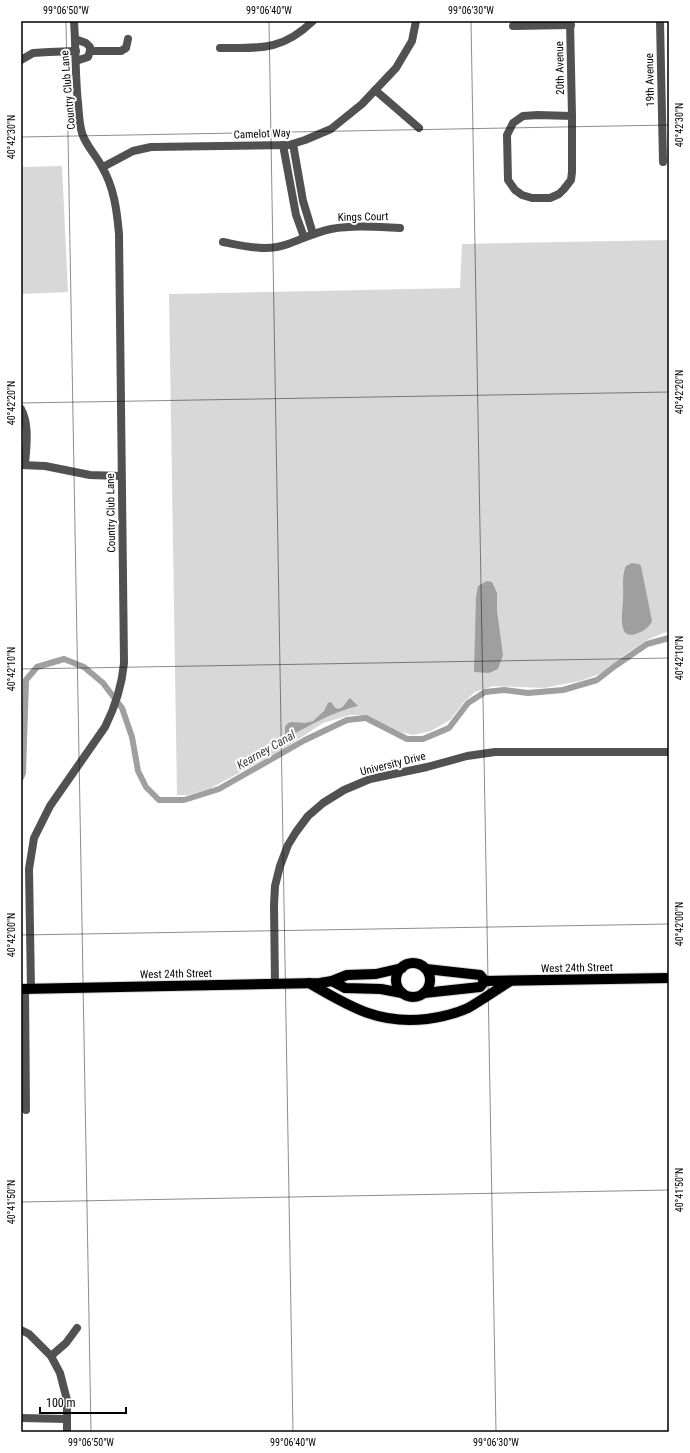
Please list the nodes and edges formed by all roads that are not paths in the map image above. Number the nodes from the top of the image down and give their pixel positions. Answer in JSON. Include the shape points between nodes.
{"nodes":[{"id":1,"x":74,"y":21,"type":"edge"},
{"id":2,"x":313,"y":21,"type":"edge"},
{"id":3,"x":416,"y":21,"type":"edge"},
{"id":4,"x":660,"y":21,"type":"edge"},
{"id":5,"x":570,"y":23,"type":"edge"},
{"id":6,"x":513,"y":26,"type":"dead end"},
{"id":7,"x":75,"y":39,"type":"junction"},
{"id":8,"x":128,"y":39,"type":"dead end"},
{"id":9,"x":220,"y":48,"type":"dead end"},
{"id":10,"x":76,"y":51,"type":"junction"},
{"id":11,"x":90,"y":51,"type":"junction"},
{"id":12,"x":21,"y":60,"type":"edge"},
{"id":13,"x":76,"y":61,"type":"junction"},
{"id":14,"x":375,"y":90,"type":"junction"},
{"id":15,"x":572,"y":116,"type":"junction"},
{"id":16,"x":419,"y":128,"type":"dead end"},
{"id":17,"x":293,"y":144,"type":"junction"},
{"id":18,"x":283,"y":145,"type":"junction"},
{"id":19,"x":663,"y":162,"type":"dead end"},
{"id":20,"x":103,"y":167,"type":"junction"},
{"id":21,"x":400,"y":228,"type":"dead end"},
{"id":22,"x":313,"y":234,"type":"junction"},
{"id":23,"x":304,"y":237,"type":"junction"},
{"id":24,"x":223,"y":242,"type":"dead end"},
{"id":25,"x":21,"y":409,"type":"edge"},
{"id":26,"x":23,"y":465,"type":"edge"},
{"id":27,"x":121,"y":476,"type":"junction"},
{"id":28,"x":669,"y":752,"type":"edge"},
{"id":29,"x":402,"y":968,"type":"junction"},
{"id":30,"x":426,"y":969,"type":"junction"},
{"id":31,"x":669,"y":978,"type":"edge"},
{"id":32,"x":332,"y":981,"type":"junction"},
{"id":33,"x":485,"y":981,"type":"junction"},
{"id":34,"x":511,"y":981,"type":"junction"},
{"id":35,"x":309,"y":983,"type":"junction"},
{"id":36,"x":275,"y":984,"type":"junction"},
{"id":37,"x":25,"y":989,"type":"edge"},
{"id":38,"x":402,"y":993,"type":"junction"},
{"id":39,"x":424,"y":993,"type":"junction"},
{"id":40,"x":26,"y":1110,"type":"dead end"},
{"id":41,"x":77,"y":1328,"type":"dead end"},
{"id":42,"x":21,"y":1330,"type":"edge"},
{"id":43,"x":51,"y":1356,"type":"junction"},
{"id":44,"x":21,"y":1418,"type":"edge"},
{"id":45,"x":67,"y":1419,"type":"junction"},
{"id":46,"x":67,"y":1432,"type":"edge"}],
"edges":[{"from":1,"to":7,"type":"street","name":"Country Club Lane"},
{"from":2,"to":9,"type":"street","via":[[295,37],[282,43],[267,47]]},
{"from":3,"to":14,"type":"street","name":"Camelot Way","via":[[408,48],[396,68]]},
{"from":4,"to":19,"type":"street","name":"19th Avenue"},
{"from":5,"to":6,"type":"street"},
{"from":5,"to":15,"type":"street","name":"20th Avenue"},
{"from":7,"to":10,"type":"street","name":"Country Club Lane"},
{"from":7,"to":11,"type":"street","via":[[86,43]]},
{"from":8,"to":11,"type":"street","via":[[126,48],[121,51]]},
{"from":10,"to":12,"type":"street","via":[[33,54]]},
{"from":10,"to":13,"type":"street","name":"Country Club Lane"},
{"from":11,"to":13,"type":"street","via":[[88,56]]},
{"from":13,"to":20,"type":"street","name":"Country Club Lane","via":[[76,83],[83,134]]},
{"from":14,"to":16,"type":"street"},
{"from":14,"to":17,"type":"street","name":"Camelot Way","via":[[331,129]]},
{"from":15,"to":15,"type":"street","name":"20th Avenue","via":[[538,114],[523,116],[513,123],[507,135],[508,180],[522,195],[550,198],[559,194],[571,180]]},
{"from":17,"to":18,"type":"street","name":"Camelot Way"},
{"from":17,"to":22,"type":"street","via":[[303,201]]},
{"from":18,"to":20,"type":"street","name":"Camelot Way","via":[[151,147],[133,151]]},
{"from":18,"to":23,"type":"street","via":[[296,215]]},
{"from":20,"to":27,"type":"street","name":"Country Club Lane","via":[[113,193],[119,234]]},
{"from":21,"to":22,"type":"street","name":"Kings Court","via":[[348,227]]},
{"from":22,"to":23,"type":"street","name":"Kings Court"},
{"from":23,"to":24,"type":"street","name":"Kings Court","via":[[287,245],[269,248]]},
{"from":25,"to":26,"type":"street","via":[[26,437]]},
{"from":26,"to":27,"type":"street","via":[[45,466],[90,476]]},
{"from":27,"to":37,"type":"street","name":"Country Club Lane","via":[[123,676],[105,727],[50,806],[34,838],[29,869]]},
{"from":28,"to":36,"type":"street","name":"University Drive","via":[[495,752],[467,756],[370,779],[323,802],[296,832],[284,855],[277,877],[274,895]]},
{"from":29,"to":30,"type":"main road","via":[[415,964]]},
{"from":29,"to":32,"type":"main road","name":"West 24th Street","via":[[376,974],[347,975]]},
{"from":29,"to":38,"type":"main road","via":[[396,980]]},
{"from":30,"to":33,"type":"main road","name":"West 24th Street","via":[[480,975]]},
{"from":30,"to":39,"type":"main road","via":[[430,980]]},
{"from":31,"to":34,"type":"main road","name":"West 24th Street"},
{"from":32,"to":35,"type":"main road","name":"West 24th Street"},
{"from":32,"to":38,"type":"main road","name":"West 24th Street","via":[[345,988],[382,989]]},
{"from":33,"to":34,"type":"main road","name":"West 24th Street"},
{"from":33,"to":39,"type":"main road","name":"West 24th Street","via":[[480,987]]},
{"from":34,"to":35,"type":"main road","via":[[467,1008],[444,1017],[412,1021],[392,1020],[367,1014]]},
{"from":35,"to":36,"type":"main road","name":"West 24th Street"},
{"from":36,"to":37,"type":"main road","name":"West 24th Street"},
{"from":37,"to":40,"type":"street","name":"Country Club Lane"},
{"from":38,"to":39,"type":"main road","via":[[412,997]]},
{"from":41,"to":43,"type":"street","via":[[66,1343]]},
{"from":42,"to":43,"type":"street","via":[[29,1334]]},
{"from":43,"to":45,"type":"street","via":[[60,1373],[67,1400]]},
{"from":44,"to":45,"type":"street"},
{"from":45,"to":46,"type":"street"}]}
